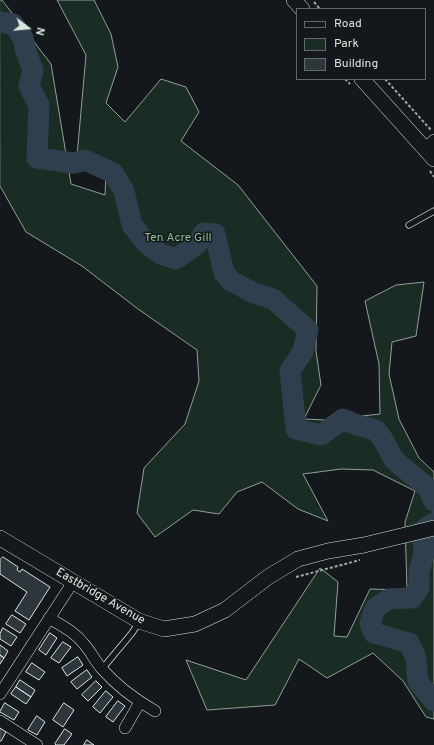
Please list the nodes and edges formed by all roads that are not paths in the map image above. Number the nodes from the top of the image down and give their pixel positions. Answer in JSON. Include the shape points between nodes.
{"nodes":[{"id":1,"x":294,"y":0,"type":"edge"},
{"id":2,"x":301,"y":8,"type":"edge"},
{"id":3,"x":363,"y":80,"type":"edge"},
{"id":4,"x":431,"y":149,"type":"edge"},
{"id":5,"x":434,"y":211,"type":"edge"},
{"id":6,"x":409,"y":225,"type":"dead end"},
{"id":7,"x":434,"y":528,"type":"edge"},
{"id":8,"x":0,"y":538,"type":"edge"},
{"id":9,"x":73,"y":582,"type":"junction"},
{"id":10,"x":49,"y":618,"type":"junction"},
{"id":11,"x":139,"y":622,"type":"junction"},
{"id":12,"x":102,"y":669,"type":"junction"},
{"id":13,"x":0,"y":694,"type":"edge"},
{"id":14,"x":140,"y":702,"type":"junction"},
{"id":15,"x":155,"y":712,"type":"dead end"},
{"id":16,"x":0,"y":721,"type":"edge"},
{"id":17,"x":125,"y":728,"type":"dead end"},
{"id":18,"x":37,"y":745,"type":"edge"}],
"edges":[{"from":1,"to":2,"type":"street"},
{"from":3,"to":4,"type":"street"},
{"from":5,"to":6,"type":"lane"},
{"from":7,"to":11,"type":"street","name":"Eastbridge Avenue","via":[[298,559],[268,577],[225,610],[195,624],[164,629]]},
{"from":8,"to":9,"type":"street","name":"Eastbridge Avenue"},
{"from":9,"to":10,"type":"street"},
{"from":9,"to":11,"type":"street","name":"Eastbridge Avenue"},
{"from":10,"to":12,"type":"street","via":[[73,632]]},
{"from":10,"to":13,"type":"street"},
{"from":11,"to":12,"type":"lane"},
{"from":12,"to":14,"type":"street"},
{"from":14,"to":15,"type":"street"},
{"from":14,"to":17,"type":"street"},
{"from":16,"to":18,"type":"street"}]}
